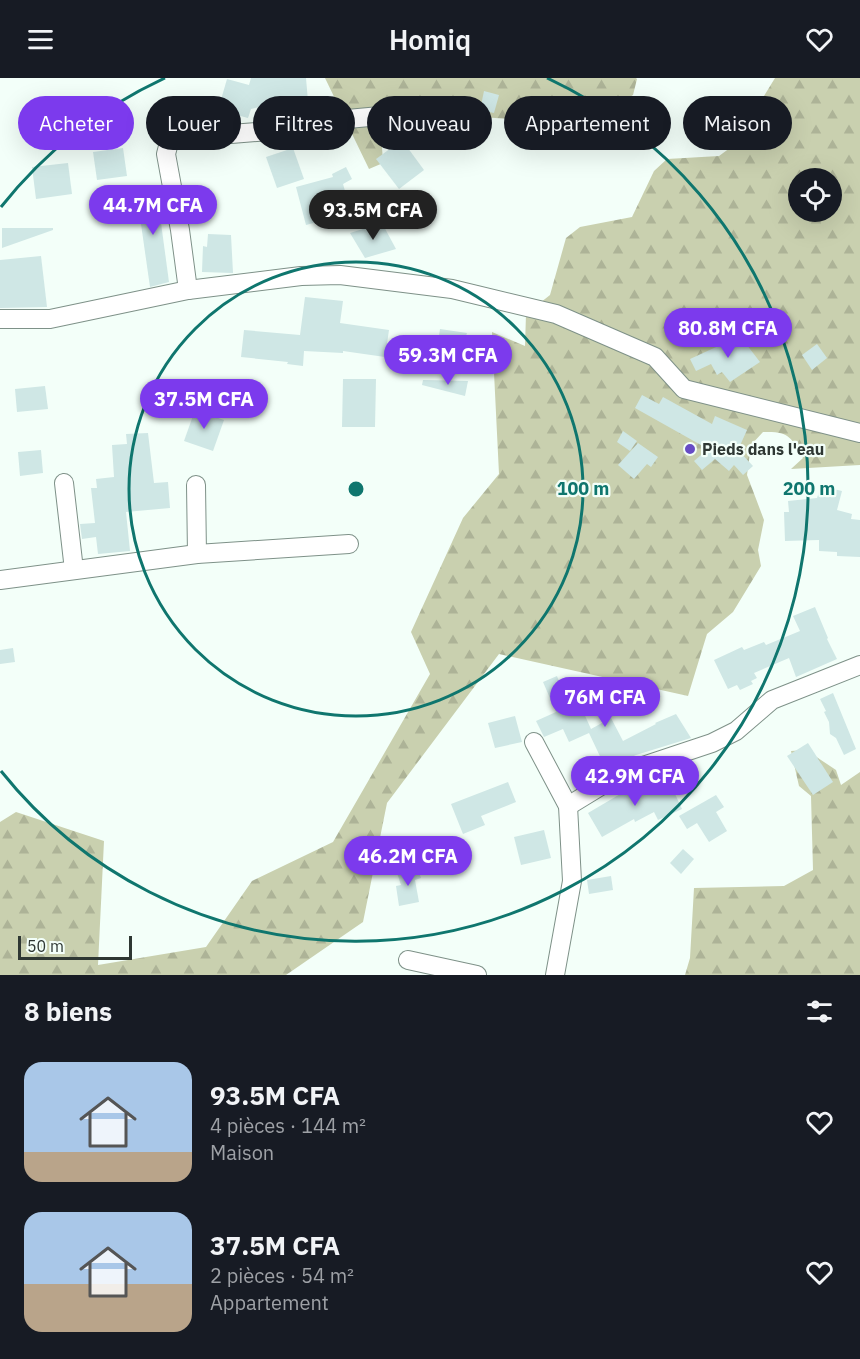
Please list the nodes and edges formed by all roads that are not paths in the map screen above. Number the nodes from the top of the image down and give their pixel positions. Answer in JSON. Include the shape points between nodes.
{"nodes":[{"id":1,"x":367,"y":117,"type":"edge"},
{"id":2,"x":188,"y":290,"type":"junction"},
{"id":3,"x":0,"y":319,"type":"edge"},
{"id":4,"x":860,"y":433,"type":"edge"},
{"id":5,"x":64,"y":483,"type":"dead end"},
{"id":6,"x":196,"y":485,"type":"dead end"},
{"id":7,"x":349,"y":544,"type":"dead end"},
{"id":8,"x":197,"y":554,"type":"junction"},
{"id":9,"x":74,"y":570,"type":"junction"},
{"id":10,"x":0,"y":580,"type":"edge"},
{"id":11,"x":860,"y":665,"type":"edge"},
{"id":12,"x":534,"y":742,"type":"dead end"},
{"id":13,"x":568,"y":806,"type":"junction"},
{"id":14,"x":408,"y":960,"type":"dead end"},
{"id":15,"x":477,"y":975,"type":"edge"},
{"id":16,"x":555,"y":975,"type":"edge"}],
"edges":[{"from":1,"to":2,"type":"street","via":[[282,130],[231,134],[190,129],[171,135],[166,154]]},
{"from":2,"to":3,"type":"street","via":[[50,319]]},
{"from":2,"to":4,"type":"street","via":[[340,275],[452,290],[556,314],[655,357],[684,389]]},
{"from":5,"to":9,"type":"street"},
{"from":6,"to":8,"type":"street"},
{"from":7,"to":8,"type":"street"},
{"from":8,"to":9,"type":"street"},
{"from":9,"to":10,"type":"street"},
{"from":11,"to":13,"type":"street","via":[[772,700],[736,731],[712,743],[622,772]]},
{"from":12,"to":13,"type":"street"},
{"from":13,"to":16,"type":"street","via":[[572,880]]},
{"from":14,"to":15,"type":"street"}]}
